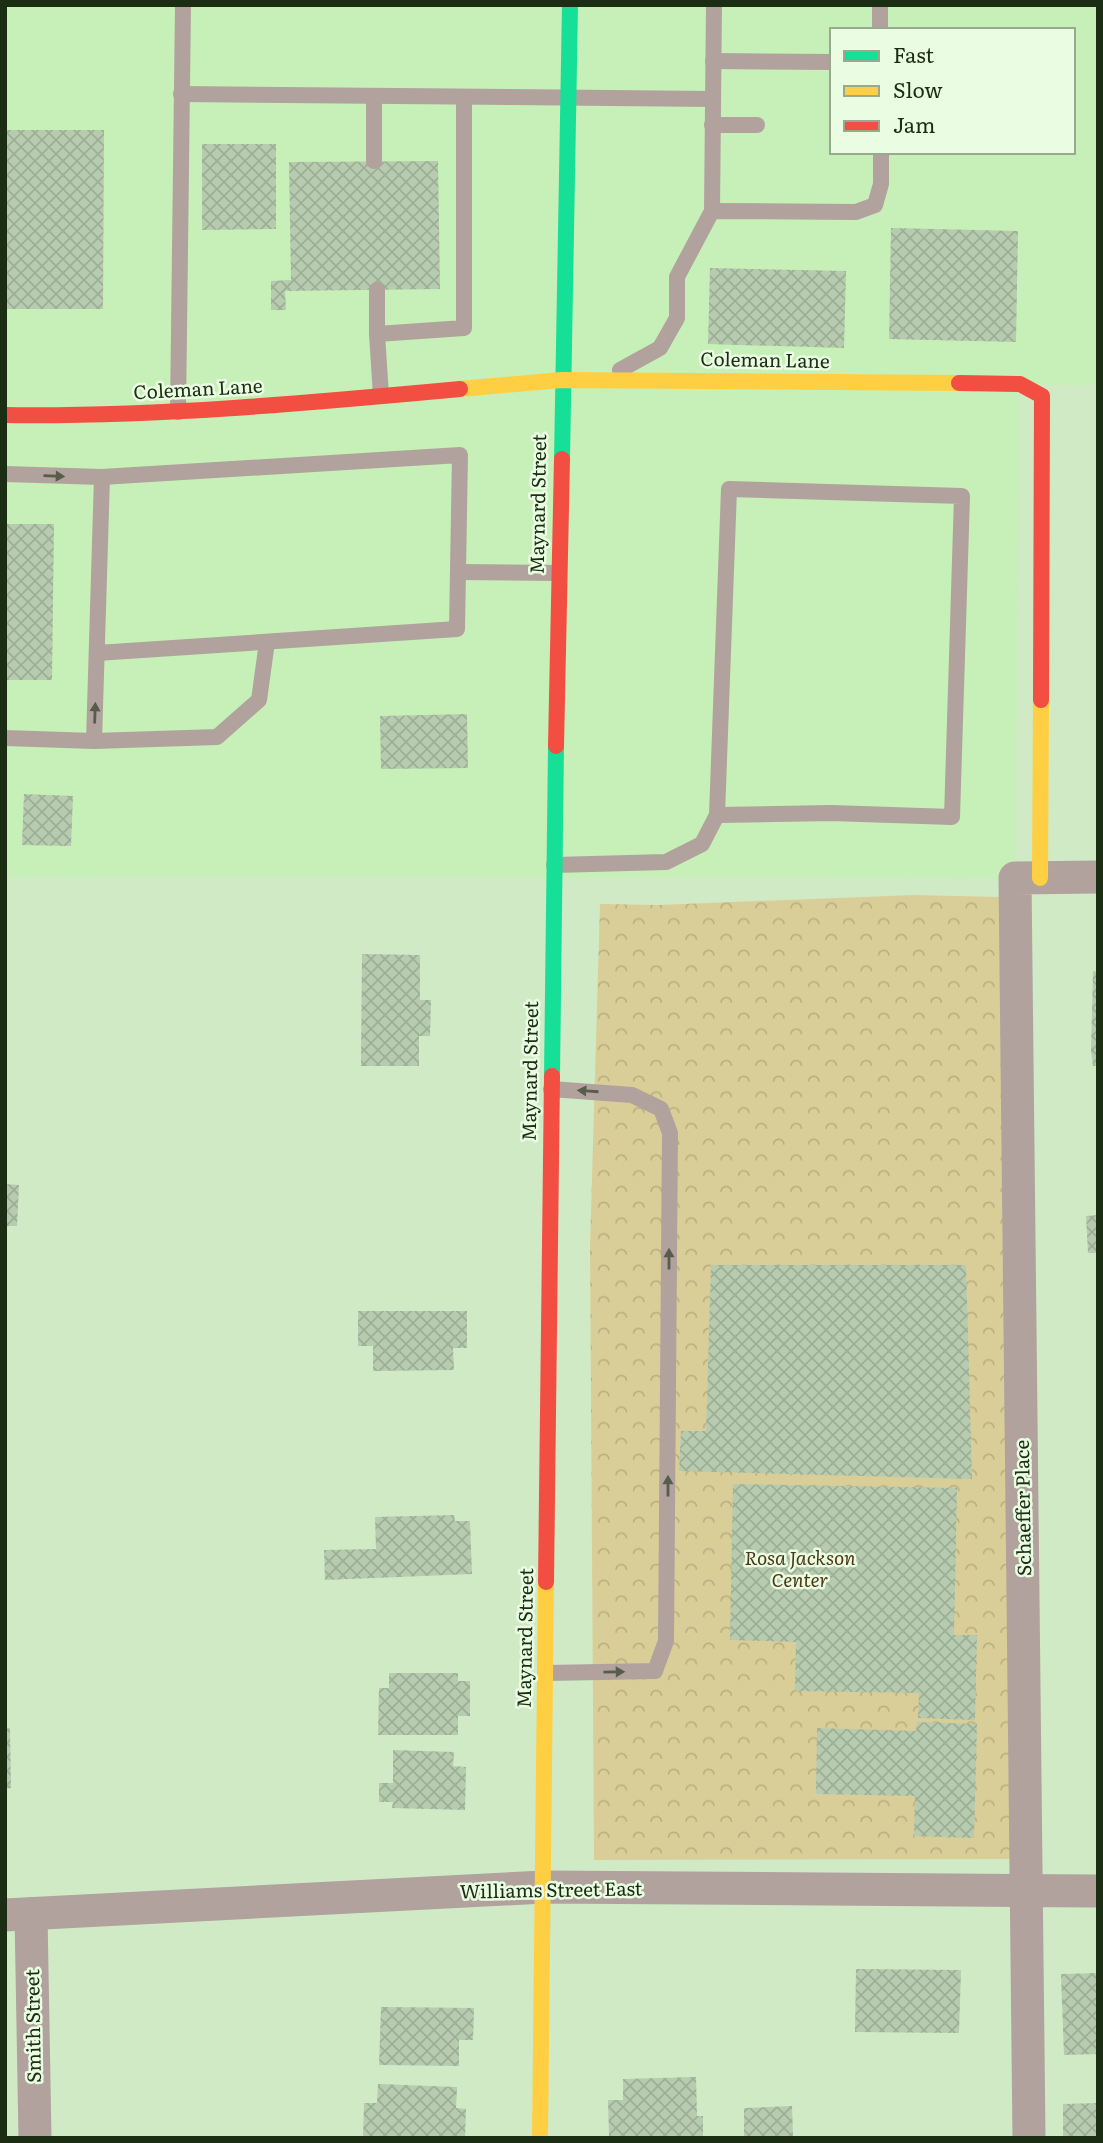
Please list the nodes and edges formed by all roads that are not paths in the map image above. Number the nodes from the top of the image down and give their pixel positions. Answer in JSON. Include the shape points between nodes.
{"nodes":[{"id":1,"x":183,"y":5,"type":"edge"},
{"id":2,"x":570,"y":5,"type":"edge"},
{"id":3,"x":714,"y":5,"type":"edge"},
{"id":4,"x":880,"y":5,"type":"edge"},
{"id":5,"x":880,"y":28,"type":"edge"},
{"id":6,"x":713,"y":61,"type":"junction"},
{"id":7,"x":830,"y":62,"type":"edge"},
{"id":8,"x":181,"y":94,"type":"junction"},
{"id":9,"x":374,"y":96,"type":"junction"},
{"id":10,"x":464,"y":97,"type":"junction"},
{"id":11,"x":568,"y":98,"type":"junction"},
{"id":12,"x":713,"y":99,"type":"junction"},
{"id":13,"x":712,"y":125,"type":"junction"},
{"id":14,"x":757,"y":125,"type":"dead end"},
{"id":15,"x":881,"y":154,"type":"edge"},
{"id":16,"x":374,"y":161,"type":"dead end"},
{"id":17,"x":712,"y":211,"type":"junction"},
{"id":18,"x":377,"y":290,"type":"dead end"},
{"id":19,"x":377,"y":334,"type":"junction"},
{"id":20,"x":561,"y":380,"type":"junction"},
{"id":21,"x":593,"y":380,"type":"junction"},
{"id":22,"x":381,"y":396,"type":"junction"},
{"id":23,"x":178,"y":412,"type":"junction"},
{"id":24,"x":5,"y":415,"type":"edge"},
{"id":25,"x":5,"y":474,"type":"edge"},
{"id":26,"x":102,"y":477,"type":"junction"},
{"id":27,"x":458,"y":572,"type":"junction"},
{"id":28,"x":558,"y":573,"type":"junction"},
{"id":29,"x":267,"y":642,"type":"junction"},
{"id":30,"x":97,"y":653,"type":"junction"},
{"id":31,"x":5,"y":738,"type":"edge"},
{"id":32,"x":94,"y":741,"type":"junction"},
{"id":33,"x":717,"y":815,"type":"junction"},
{"id":34,"x":554,"y":865,"type":"junction"},
{"id":35,"x":1098,"y":877,"type":"edge"},
{"id":36,"x":1027,"y":878,"type":"junction"},
{"id":37,"x":551,"y":1089,"type":"junction"},
{"id":38,"x":546,"y":1674,"type":"junction"},
{"id":39,"x":544,"y":1886,"type":"junction"},
{"id":40,"x":1098,"y":1891,"type":"edge"},
{"id":41,"x":1028,"y":1892,"type":"junction"},
{"id":42,"x":18,"y":1914,"type":"edge"},
{"id":43,"x":35,"y":2138,"type":"edge"},
{"id":44,"x":540,"y":2138,"type":"edge"},
{"id":45,"x":1028,"y":2138,"type":"edge"}],
"edges":[{"from":1,"to":8,"type":"lane"},
{"from":2,"to":11,"type":"street","name":"Maynard Street"},
{"from":3,"to":6,"type":"lane"},
{"from":4,"to":5,"type":"lane"},
{"from":6,"to":7,"type":"lane"},
{"from":6,"to":12,"type":"lane"},
{"from":8,"to":9,"type":"lane"},
{"from":8,"to":23,"type":"lane"},
{"from":9,"to":10,"type":"lane"},
{"from":9,"to":16,"type":"lane"},
{"from":10,"to":11,"type":"lane"},
{"from":10,"to":19,"type":"lane","via":[[464,328]]},
{"from":11,"to":12,"type":"lane"},
{"from":11,"to":20,"type":"street","name":"Maynard Street"},
{"from":12,"to":13,"type":"lane"},
{"from":13,"to":14,"type":"lane"},
{"from":13,"to":17,"type":"lane"},
{"from":15,"to":17,"type":"lane","via":[[881,184],[875,205],[866,209]]},
{"from":17,"to":21,"type":"lane","via":[[677,276],[677,318],[660,348],[635,364]]},
{"from":18,"to":19,"type":"lane"},
{"from":19,"to":22,"type":"lane"},
{"from":20,"to":21,"type":"street","name":"Coleman Lane"},
{"from":20,"to":22,"type":"street","name":"Coleman Lane"},
{"from":20,"to":28,"type":"street","name":"Maynard Street"},
{"from":21,"to":36,"type":"street","name":"Coleman Lane","via":[[1020,384],[1042,396]]},
{"from":22,"to":23,"type":"street","name":"Coleman Lane"},
{"from":23,"to":24,"type":"street","name":"Coleman Lane"},
{"from":25,"to":26,"type":"lane","one_way":true},
{"from":26,"to":27,"type":"lane","via":[[460,455]]},
{"from":26,"to":30,"type":"lane"},
{"from":27,"to":28,"type":"lane"},
{"from":27,"to":29,"type":"lane","via":[[457,629]]},
{"from":28,"to":34,"type":"street","name":"Maynard Street"},
{"from":29,"to":30,"type":"lane"},
{"from":29,"to":32,"type":"lane","via":[[259,700],[217,737]]},
{"from":32,"to":30,"type":"lane","one_way":true},
{"from":31,"to":32,"type":"lane"},
{"from":33,"to":33,"type":"lane","via":[[729,489],[962,496],[952,817]]},
{"from":33,"to":34,"type":"lane","via":[[702,844],[666,862]]},
{"from":34,"to":37,"type":"street","name":"Maynard Street"},
{"from":35,"to":36,"type":"street"},
{"from":36,"to":41,"type":"street","name":"Schaeffer Place"},
{"from":37,"to":38,"type":"street","name":"Maynard Street"},
{"from":38,"to":37,"type":"lane","one_way":true,"via":[[655,1671],[666,1641],[670,1133],[661,1109],[632,1095]]},
{"from":38,"to":39,"type":"street","name":"Maynard Street"},
{"from":39,"to":41,"type":"street","name":"Williams Street East"},
{"from":39,"to":42,"type":"street","name":"Williams Street East"},
{"from":39,"to":44,"type":"street","name":"Maynard Street"},
{"from":40,"to":41,"type":"street","name":"Williams Street East"},
{"from":41,"to":45,"type":"street","name":"Schaeffer Place"},
{"from":42,"to":43,"type":"street","name":"Smith Street"}]}
